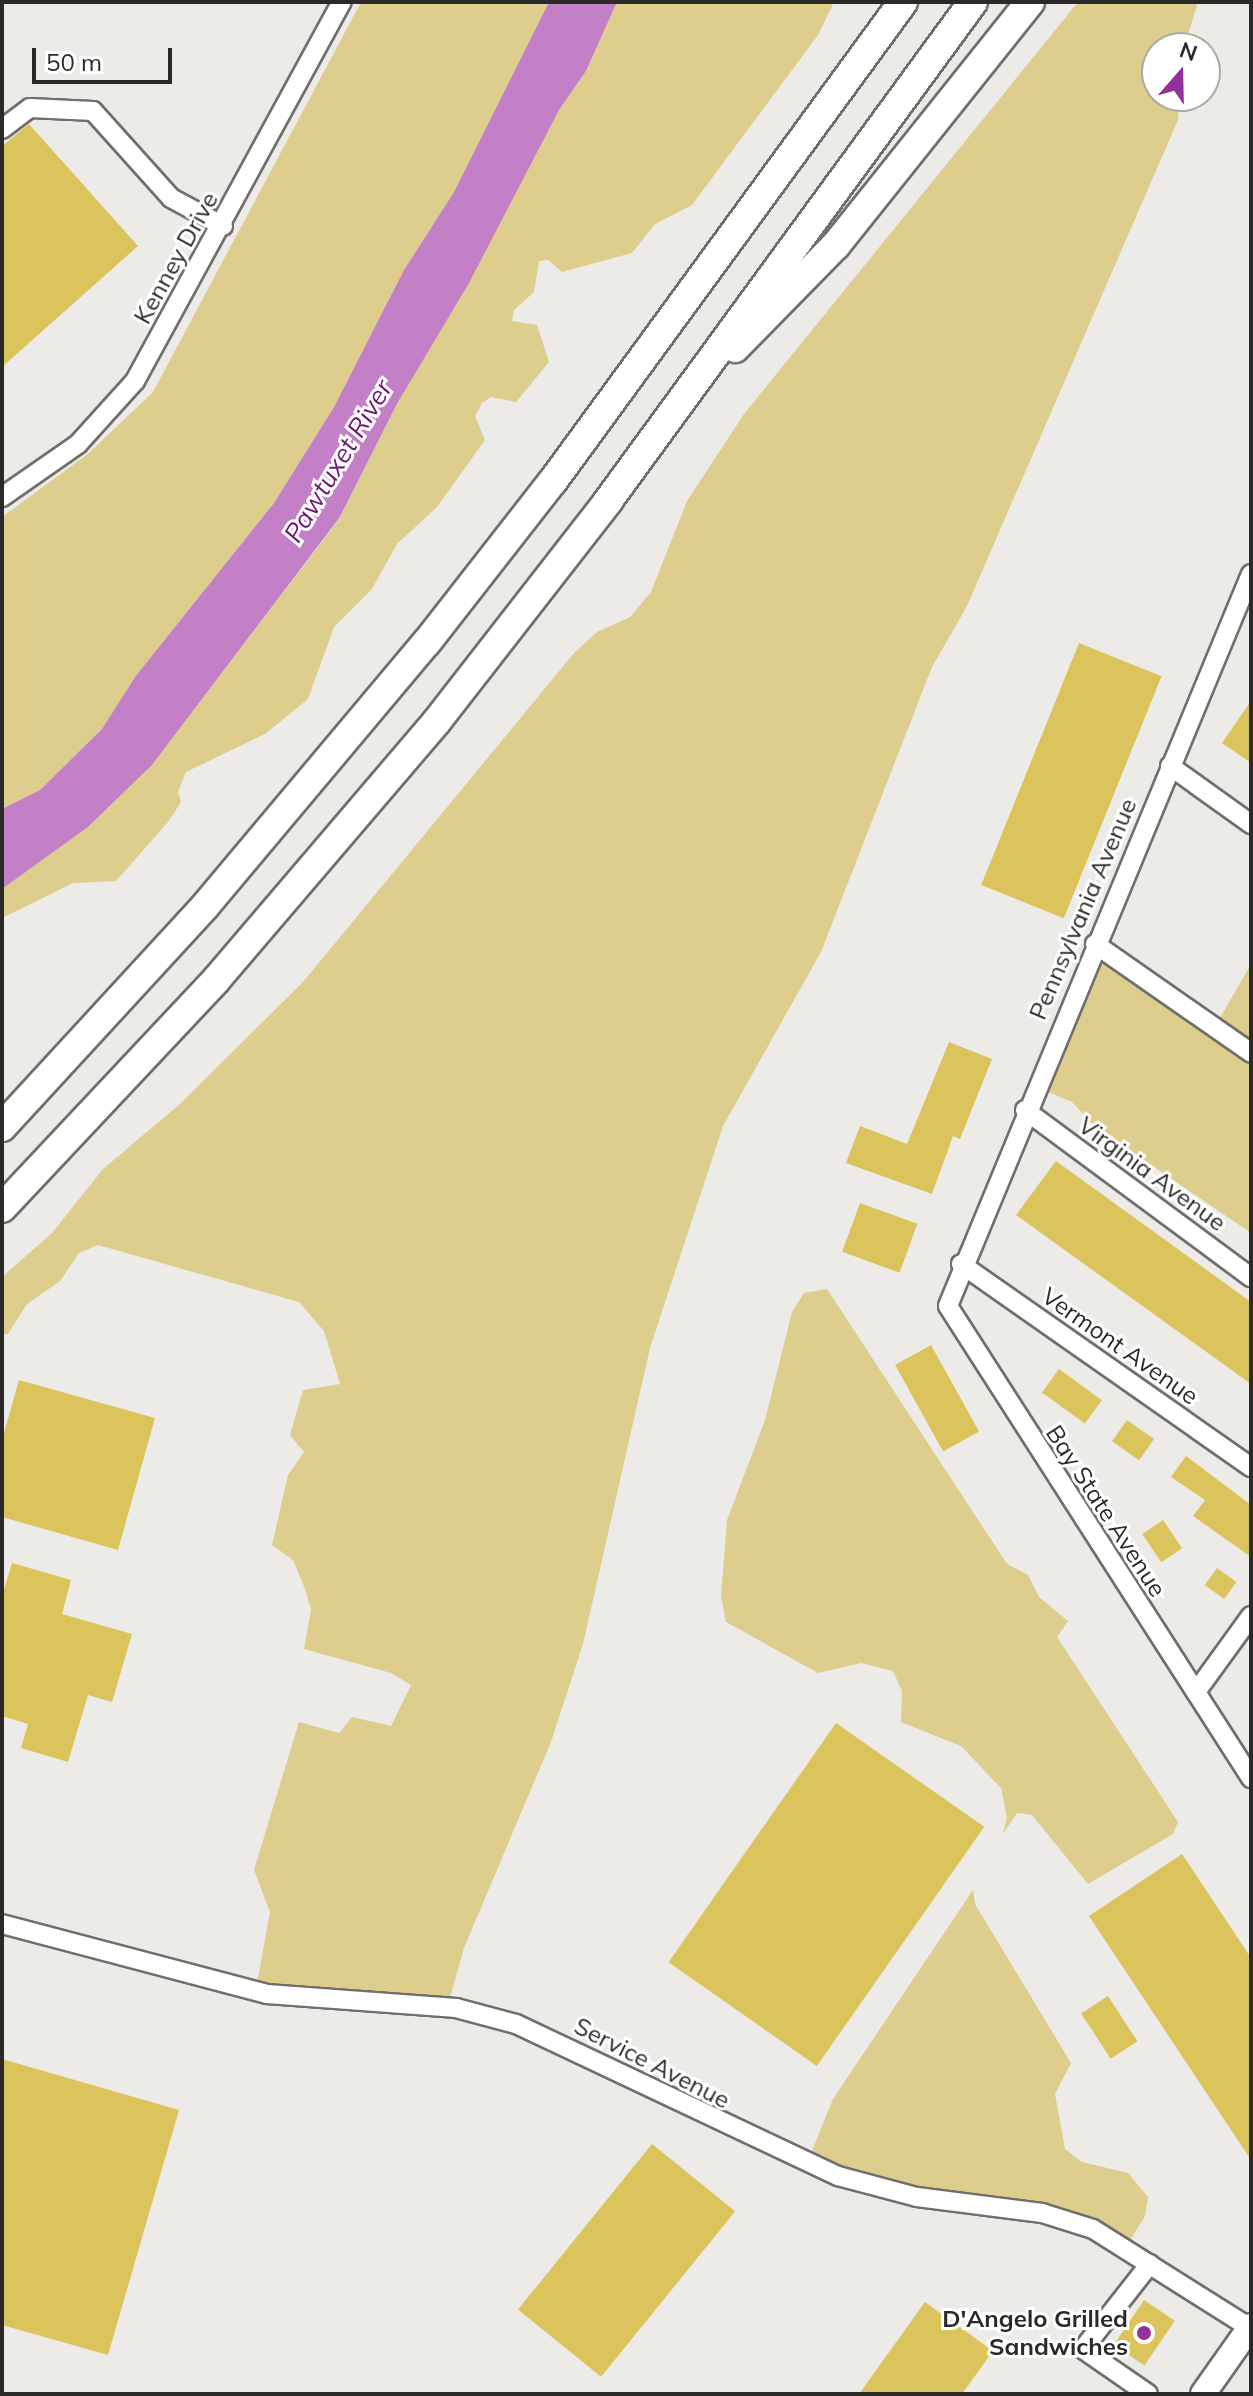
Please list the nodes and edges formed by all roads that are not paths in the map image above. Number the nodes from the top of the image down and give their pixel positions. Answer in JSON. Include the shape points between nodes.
{"nodes":[{"id":1,"x":342,"y":2,"type":"edge"},
{"id":2,"x":973,"y":2,"type":"edge"},
{"id":3,"x":1030,"y":2,"type":"edge"},
{"id":4,"x":900,"y":6,"type":"edge"},
{"id":5,"x":2,"y":129,"type":"edge"},
{"id":6,"x":223,"y":226,"type":"junction"},
{"id":7,"x":688,"y":392,"type":"junction"},
{"id":8,"x":2,"y":497,"type":"edge"},
{"id":9,"x":1251,"y":574,"type":"edge"},
{"id":10,"x":1170,"y":766,"type":"junction"},
{"id":11,"x":1251,"y":824,"type":"edge"},
{"id":12,"x":1095,"y":944,"type":"junction"},
{"id":13,"x":1251,"y":1053,"type":"edge"},
{"id":14,"x":1025,"y":1110,"type":"junction"},
{"id":15,"x":2,"y":1127,"type":"edge"},
{"id":16,"x":2,"y":1208,"type":"edge"},
{"id":17,"x":961,"y":1264,"type":"junction"},
{"id":18,"x":1251,"y":1277,"type":"edge"},
{"id":19,"x":1251,"y":1467,"type":"edge"},
{"id":20,"x":1251,"y":1616,"type":"edge"},
{"id":21,"x":1196,"y":1692,"type":"junction"},
{"id":22,"x":1251,"y":1778,"type":"edge"},
{"id":23,"x":2,"y":1924,"type":"edge"},
{"id":24,"x":1150,"y":2264,"type":"junction"},
{"id":25,"x":1250,"y":2327,"type":"edge"},
{"id":26,"x":1148,"y":2394,"type":"edge"},
{"id":27,"x":1203,"y":2394,"type":"edge"}],
"edges":[{"from":1,"to":6,"type":"street","name":"Kenney Drive"},
{"from":2,"to":7,"type":"highway"},
{"from":3,"to":7,"type":"highway","via":[[836,245]]},
{"from":4,"to":15,"type":"highway","via":[[545,492],[392,687],[197,916]]},
{"from":5,"to":6,"type":"street","via":[[30,108],[93,111],[171,198]]},
{"from":6,"to":8,"type":"street","name":"Kenney Drive","via":[[135,381],[78,444]]},
{"from":7,"to":16,"type":"highway","via":[[559,566],[386,783],[207,990]]},
{"from":9,"to":10,"type":"street","name":"Pennsylvania Avenue"},
{"from":10,"to":11,"type":"street"},
{"from":10,"to":12,"type":"street","name":"Pennsylvania Avenue"},
{"from":12,"to":13,"type":"street"},
{"from":12,"to":14,"type":"street","name":"Pennsylvania Avenue"},
{"from":14,"to":17,"type":"street","name":"Pennsylvania Avenue"},
{"from":14,"to":18,"type":"street","name":"Virginia Avenue"},
{"from":17,"to":19,"type":"street","name":"Vermont Avenue"},
{"from":17,"to":21,"type":"street","name":"Bay State Avenue","via":[[948,1300],[954,1320]]},
{"from":20,"to":21,"type":"street"},
{"from":21,"to":22,"type":"street","name":"Bay State Avenue"},
{"from":23,"to":24,"type":"street","name":"Service Avenue","via":[[267,1994],[456,2008],[516,2024],[626,2073],[735,2132],[838,2176],[917,2197],[1068,2219]]},
{"from":24,"to":25,"type":"street","name":"Service Avenue"},
{"from":24,"to":26,"type":"street","via":[[1083,2349]]},
{"from":25,"to":27,"type":"main road"}]}
